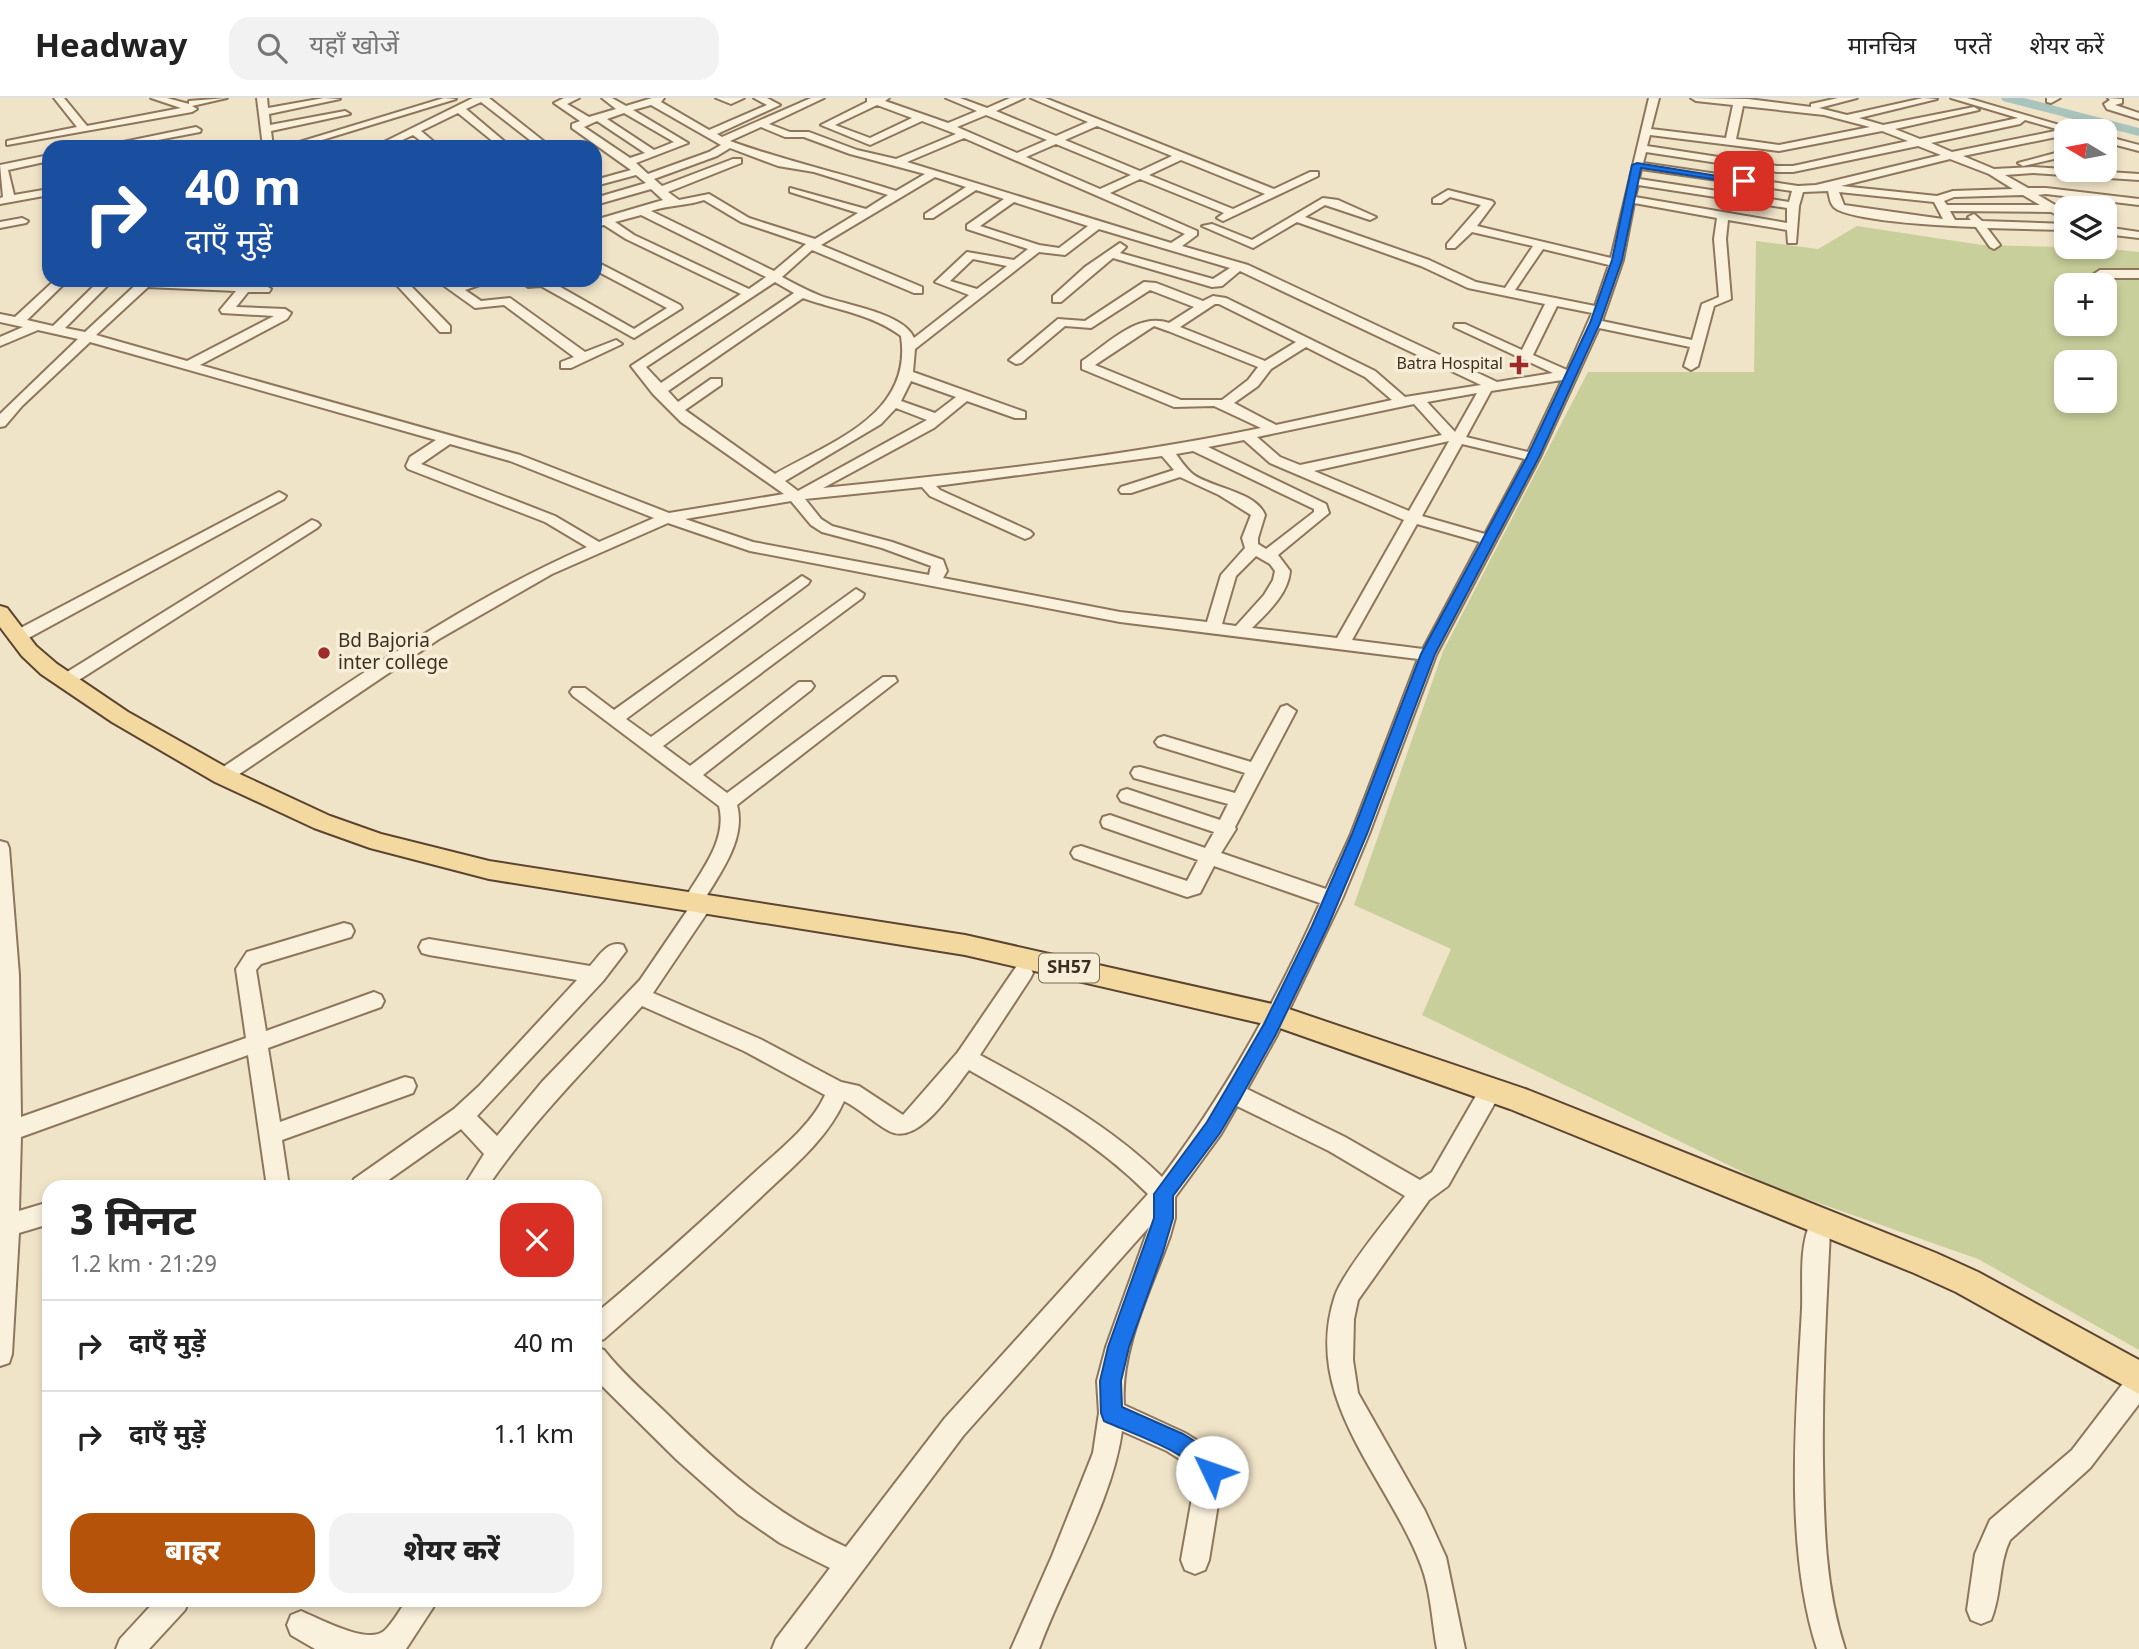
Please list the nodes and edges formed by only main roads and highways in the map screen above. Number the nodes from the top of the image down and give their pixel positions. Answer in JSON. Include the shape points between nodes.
{"nodes":[{"id":1,"x":0,"y":613,"type":"edge"},
{"id":2,"x":8,"y":634,"type":"edge"},
{"id":3,"x":697,"y":907,"type":"junction"},
{"id":4,"x":1274,"y":1023,"type":"junction"},
{"id":5,"x":2137,"y":1388,"type":"edge"}],
"edges":[{"from":1,"to":2,"type":"main road","number":"SH57"},
{"from":2,"to":3,"type":"main road","number":"SH57","via":[[65,681],[120,717],[223,776],[322,822],[411,852],[489,870]]},
{"from":2,"to":3,"type":"main road","number":"SH57","via":[[19,655],[40,674],[122,732],[225,792],[314,830],[407,862],[485,880]]},
{"from":3,"to":4,"type":"main road","number":"SH57"},
{"from":3,"to":4,"type":"main road","number":"SH57","via":[[965,945]]},
{"from":4,"to":5,"type":"main road","number":"SH57","via":[[1818,1232],[1973,1300]]},
{"from":4,"to":5,"type":"main road","number":"SH57","via":[[1518,1099],[1925,1263],[1967,1282]]}]}
